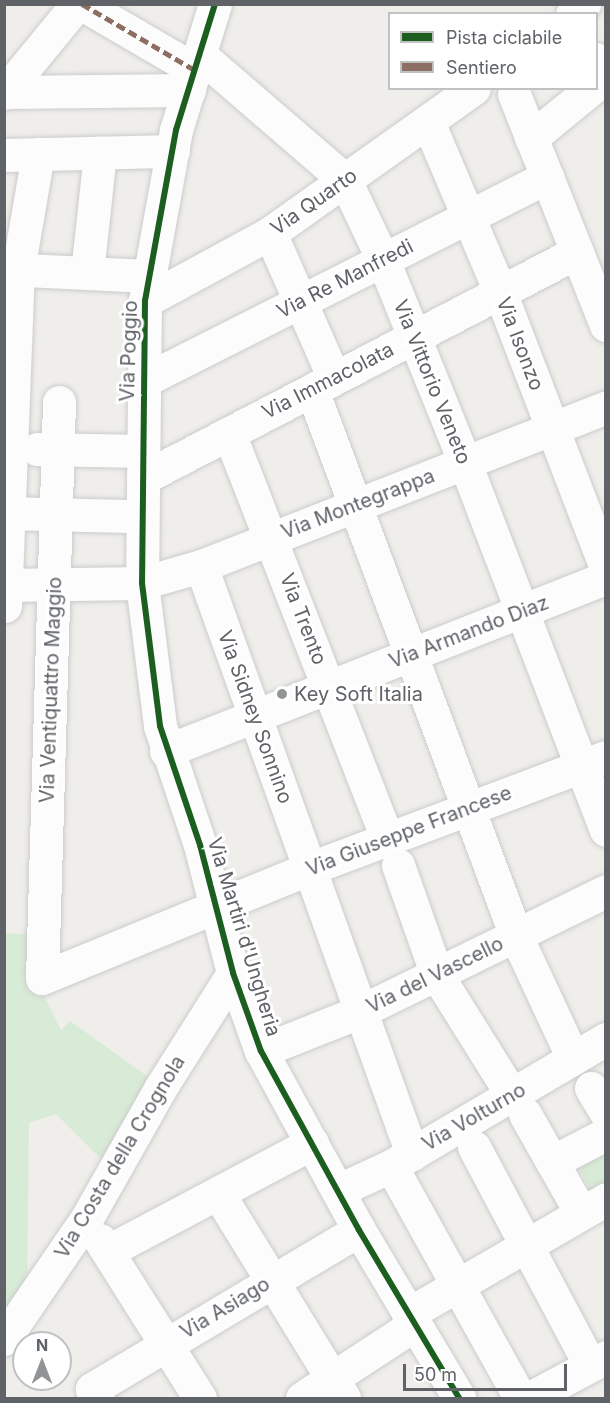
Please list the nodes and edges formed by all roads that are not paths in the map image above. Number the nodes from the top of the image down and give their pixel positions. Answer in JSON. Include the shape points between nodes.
{"nodes":[{"id":1,"x":76,"y":4,"type":"edge"},
{"id":2,"x":82,"y":4,"type":"edge"},
{"id":3,"x":214,"y":4,"type":"edge"},
{"id":4,"x":194,"y":71,"type":"junction"},
{"id":5,"x":471,"y":90,"type":"edge"},
{"id":6,"x":586,"y":90,"type":"edge"},
{"id":7,"x":5,"y":92,"type":"edge"},
{"id":8,"x":514,"y":94,"type":"dead end"},
{"id":9,"x":428,"y":122,"type":"junction"},
{"id":10,"x":531,"y":138,"type":"junction"},
{"id":11,"x":173,"y":151,"type":"junction"},
{"id":12,"x":100,"y":153,"type":"junction"},
{"id":13,"x":38,"y":154,"type":"junction"},
{"id":14,"x":4,"y":155,"type":"edge"},
{"id":15,"x":547,"y":177,"type":"junction"},
{"id":16,"x":345,"y":180,"type":"junction"},
{"id":17,"x":468,"y":217,"type":"junction"},
{"id":18,"x":270,"y":233,"type":"junction"},
{"id":19,"x":577,"y":252,"type":"junction"},
{"id":20,"x":383,"y":260,"type":"junction"},
{"id":21,"x":11,"y":269,"type":"edge"},
{"id":22,"x":87,"y":273,"type":"junction"},
{"id":23,"x":147,"y":289,"type":"junction"},
{"id":24,"x":500,"y":292,"type":"junction"},
{"id":25,"x":301,"y":302,"type":"junction"},
{"id":26,"x":606,"y":325,"type":"edge"},
{"id":27,"x":413,"y":338,"type":"junction"},
{"id":28,"x":144,"y":381,"type":"junction"},
{"id":29,"x":323,"y":384,"type":"junction"},
{"id":30,"x":59,"y":402,"type":"dead end"},
{"id":31,"x":606,"y":407,"type":"edge"},
{"id":32,"x":552,"y":428,"type":"junction"},
{"id":33,"x":229,"y":433,"type":"junction"},
{"id":34,"x":7,"y":449,"type":"edge"},
{"id":35,"x":58,"y":450,"type":"junction"},
{"id":36,"x":465,"y":463,"type":"junction"},
{"id":37,"x":143,"y":464,"type":"junction"},
{"id":38,"x":357,"y":504,"type":"junction"},
{"id":39,"x":6,"y":513,"type":"edge"},
{"id":40,"x":56,"y":514,"type":"junction"},
{"id":41,"x":127,"y":516,"type":"dead end"},
{"id":42,"x":272,"y":538,"type":"junction"},
{"id":43,"x":201,"y":566,"type":"junction"},
{"id":44,"x":606,"y":568,"type":"edge"},
{"id":45,"x":606,"y":578,"type":"edge"},
{"id":46,"x":142,"y":583,"type":"junction"},
{"id":47,"x":54,"y":584,"type":"junction"},
{"id":48,"x":5,"y":593,"type":"edge"},
{"id":49,"x":522,"y":612,"type":"junction"},
{"id":50,"x":411,"y":654,"type":"junction"},
{"id":51,"x":329,"y":685,"type":"junction"},
{"id":52,"x":254,"y":716,"type":"junction"},
{"id":53,"x":166,"y":751,"type":"junction"},
{"id":54,"x":594,"y":761,"type":"edge"},
{"id":55,"x":468,"y":808,"type":"junction"},
{"id":56,"x":606,"y":830,"type":"edge"},
{"id":57,"x":393,"y":852,"type":"junction"},
{"id":58,"x":308,"y":869,"type":"junction"},
{"id":59,"x":606,"y":891,"type":"edge"},
{"id":60,"x":214,"y":910,"type":"junction"},
{"id":61,"x":516,"y":936,"type":"junction"},
{"id":62,"x":233,"y":973,"type":"junction"},
{"id":63,"x":437,"y":975,"type":"junction"},
{"id":64,"x":42,"y":978,"type":"joint"},
{"id":65,"x":359,"y":1012,"type":"junction"},
{"id":66,"x":606,"y":1039,"type":"edge"},
{"id":67,"x":261,"y":1051,"type":"junction"},
{"id":68,"x":573,"y":1058,"type":"junction"},
{"id":69,"x":519,"y":1104,"type":"junction"},
{"id":70,"x":606,"y":1134,"type":"edge"},
{"id":71,"x":312,"y":1143,"type":"junction"},
{"id":72,"x":474,"y":1147,"type":"dead end"},
{"id":73,"x":401,"y":1160,"type":"junction"},
{"id":74,"x":552,"y":1162,"type":"junction"},
{"id":75,"x":339,"y":1190,"type":"junction"},
{"id":76,"x":218,"y":1193,"type":"junction"},
{"id":77,"x":593,"y":1206,"type":"edge"},
{"id":78,"x":359,"y":1230,"type":"junction"},
{"id":79,"x":526,"y":1245,"type":"junction"},
{"id":80,"x":269,"y":1281,"type":"junction"},
{"id":81,"x":458,"y":1285,"type":"junction"},
{"id":82,"x":412,"y":1319,"type":"junction"},
{"id":83,"x":4,"y":1339,"type":"edge"},
{"id":84,"x":165,"y":1343,"type":"junction"},
{"id":85,"x":584,"y":1375,"type":"edge"},
{"id":86,"x":338,"y":1389,"type":"edge"},
{"id":87,"x":95,"y":1394,"type":"edge"},
{"id":88,"x":201,"y":1398,"type":"edge"},
{"id":89,"x":302,"y":1398,"type":"edge"},
{"id":90,"x":459,"y":1398,"type":"edge"},
{"id":91,"x":520,"y":1398,"type":"edge"},
{"id":92,"x":530,"y":1398,"type":"edge"}],
"edges":[{"from":1,"to":7,"type":"street"},
{"from":2,"to":4,"type":"street","name":"Via Vittorio Veneto"},
{"from":3,"to":4,"type":"street","name":"Via Poggio"},
{"from":4,"to":7,"type":"street"},
{"from":4,"to":11,"type":"street","name":"Via Poggio"},
{"from":4,"to":16,"type":"street","name":"Via Vittorio Veneto"},
{"from":5,"to":9,"type":"street","name":"Via Quarto"},
{"from":6,"to":10,"type":"street"},
{"from":8,"to":10,"type":"street"},
{"from":9,"to":16,"type":"street","name":"Via Quarto"},
{"from":9,"to":17,"type":"street","name":"Via Isonzo"},
{"from":10,"to":15,"type":"street"},
{"from":11,"to":12,"type":"street"},
{"from":11,"to":23,"type":"street","name":"Via Poggio"},
{"from":12,"to":13,"type":"street"},
{"from":12,"to":22,"type":"street"},
{"from":13,"to":14,"type":"street"},
{"from":13,"to":21,"type":"street"},
{"from":15,"to":17,"type":"street","name":"Via Re Manfredi"},
{"from":15,"to":19,"type":"street"},
{"from":16,"to":18,"type":"street","name":"Via Quarto"},
{"from":16,"to":20,"type":"street","name":"Via Vittorio Veneto"},
{"from":17,"to":20,"type":"street","name":"Via Re Manfredi"},
{"from":17,"to":24,"type":"street","name":"Via Isonzo"},
{"from":18,"to":23,"type":"street","name":"Via Quarto"},
{"from":18,"to":25,"type":"street"},
{"from":19,"to":24,"type":"street","name":"Via Immacolata"},
{"from":19,"to":26,"type":"street"},
{"from":20,"to":25,"type":"street","name":"Via Re Manfredi"},
{"from":20,"to":27,"type":"street","name":"Via Vittorio Veneto"},
{"from":21,"to":22,"type":"street"},
{"from":21,"to":34,"type":"street"},
{"from":22,"to":23,"type":"street"},
{"from":23,"to":28,"type":"street","name":"Via Poggio"},
{"from":24,"to":27,"type":"street","name":"Via Immacolata"},
{"from":24,"to":32,"type":"street","name":"Via Isonzo"},
{"from":25,"to":28,"type":"street","name":"Via Re Manfredi"},
{"from":25,"to":29,"type":"street"},
{"from":27,"to":29,"type":"street","name":"Via Immacolata"},
{"from":27,"to":36,"type":"street","name":"Via Vittorio Veneto"},
{"from":28,"to":37,"type":"street","name":"Via Poggio"},
{"from":29,"to":33,"type":"street","name":"Via Immacolata"},
{"from":29,"to":38,"type":"street"},
{"from":30,"to":35,"type":"street","name":"Via Ventiquattro Maggio"},
{"from":31,"to":32,"type":"street","name":"Via Montegrappa"},
{"from":32,"to":36,"type":"street","name":"Via Montegrappa"},
{"from":32,"to":44,"type":"street","name":"Via Isonzo"},
{"from":33,"to":37,"type":"street","name":"Via Immacolata"},
{"from":33,"to":42,"type":"street","name":"Via Trento"},
{"from":34,"to":35,"type":"street"},
{"from":34,"to":39,"type":"street"},
{"from":35,"to":37,"type":"street"},
{"from":35,"to":40,"type":"street","name":"Via Ventiquattro Maggio"},
{"from":36,"to":38,"type":"street","name":"Via Montegrappa"},
{"from":36,"to":49,"type":"street","name":"Via Vittorio Veneto"},
{"from":37,"to":46,"type":"street","name":"Via Poggio"},
{"from":38,"to":42,"type":"street","name":"Via Montegrappa"},
{"from":38,"to":50,"type":"street"},
{"from":39,"to":40,"type":"street"},
{"from":39,"to":48,"type":"street"},
{"from":40,"to":41,"type":"street"},
{"from":40,"to":47,"type":"street","name":"Via Ventiquattro Maggio"},
{"from":42,"to":43,"type":"street","name":"Via Montegrappa"},
{"from":42,"to":51,"type":"street","name":"Via Trento"},
{"from":43,"to":46,"type":"street","name":"Via Montegrappa"},
{"from":43,"to":52,"type":"street","name":"Via Sidney Sonnino"},
{"from":45,"to":49,"type":"street","name":"Via Armando Diaz"},
{"from":46,"to":47,"type":"street","name":"Via Montegrappa"},
{"from":46,"to":53,"type":"street","name":"Via Martiri d'Ungheria"},
{"from":47,"to":48,"type":"street","name":"Via Montegrappa"},
{"from":47,"to":64,"type":"street","name":"Via Ventiquattro Maggio"},
{"from":49,"to":50,"type":"street","name":"Via Armando Diaz"},
{"from":49,"to":54,"type":"street","name":"Via Vittorio Veneto"},
{"from":50,"to":51,"type":"street","name":"Via Armando Diaz"},
{"from":50,"to":55,"type":"street"},
{"from":51,"to":52,"type":"street","name":"Via Armando Diaz"},
{"from":51,"to":57,"type":"street","name":"Via Trento"},
{"from":52,"to":53,"type":"street","name":"Via Armando Diaz"},
{"from":52,"to":58,"type":"street","name":"Via Sidney Sonnino"},
{"from":53,"to":60,"type":"street","name":"Via Martiri d'Ungheria","via":[[200,845]]},
{"from":54,"to":55,"type":"street","name":"Via Giuseppe Francese"},
{"from":54,"to":56,"type":"street","name":"Via Vittorio Veneto"},
{"from":55,"to":57,"type":"street","name":"Via Giuseppe Francese"},
{"from":55,"to":61,"type":"street"},
{"from":57,"to":58,"type":"street","name":"Via Giuseppe Francese"},
{"from":57,"to":63,"type":"street","name":"Via Trento"},
{"from":58,"to":60,"type":"street","name":"Via Giuseppe Francese"},
{"from":58,"to":65,"type":"street","name":"Via Sidney Sonnino"},
{"from":59,"to":61,"type":"street","name":"Via del Vascello"},
{"from":60,"to":62,"type":"street","name":"Via Martiri d'Ungheria"},
{"from":60,"to":64,"type":"street","name":"Via Giuseppe Francese"},
{"from":61,"to":63,"type":"street","name":"Via del Vascello"},
{"from":61,"to":68,"type":"street"},
{"from":62,"to":67,"type":"street","name":"Via Martiri d'Ungheria"},
{"from":62,"to":83,"type":"street","name":"Via Costa della Crognola","via":[[161,1087],[87,1218]]},
{"from":63,"to":65,"type":"street","name":"Via del Vascello"},
{"from":63,"to":69,"type":"street","name":"Via Trento"},
{"from":65,"to":67,"type":"street","name":"Via del Vascello"},
{"from":65,"to":73,"type":"street","name":"Via Sidney Sonnino"},
{"from":66,"to":68,"type":"street","name":"Via Volturno"},
{"from":67,"to":71,"type":"street","name":"Via Martiri d'Ungheria"},
{"from":68,"to":69,"type":"street","name":"Via Volturno"},
{"from":69,"to":73,"type":"street","name":"Via Volturno"},
{"from":69,"to":74,"type":"street","name":"Via Trento"},
{"from":70,"to":74,"type":"street"},
{"from":71,"to":75,"type":"street","name":"Via Martiri d'Ungheria"},
{"from":71,"to":76,"type":"street"},
{"from":72,"to":79,"type":"street"},
{"from":73,"to":75,"type":"street","name":"Via Volturno"},
{"from":73,"to":81,"type":"street","name":"Via Sidney Sonnino"},
{"from":74,"to":77,"type":"street","name":"Via Trento"},
{"from":75,"to":78,"type":"street","name":"Via Martiri d'Ungheria"},
{"from":76,"to":80,"type":"street"},
{"from":76,"to":84,"type":"street","via":[[104,1246]]},
{"from":77,"to":79,"type":"street"},
{"from":78,"to":80,"type":"street","name":"Via Asiago"},
{"from":78,"to":82,"type":"street","name":"Via Martiri d'Ungheria"},
{"from":79,"to":81,"type":"street"},
{"from":79,"to":85,"type":"street"},
{"from":80,"to":84,"type":"street","name":"Via Asiago"},
{"from":80,"to":86,"type":"street"},
{"from":81,"to":82,"type":"street"},
{"from":81,"to":91,"type":"street","name":"Via Sidney Sonnino"},
{"from":82,"to":86,"type":"street"},
{"from":82,"to":90,"type":"street","name":"Via Martiri d'Ungheria"},
{"from":84,"to":87,"type":"street","name":"Via Asiago"},
{"from":84,"to":88,"type":"street"},
{"from":85,"to":92,"type":"street"},
{"from":86,"to":89,"type":"street"}]}
